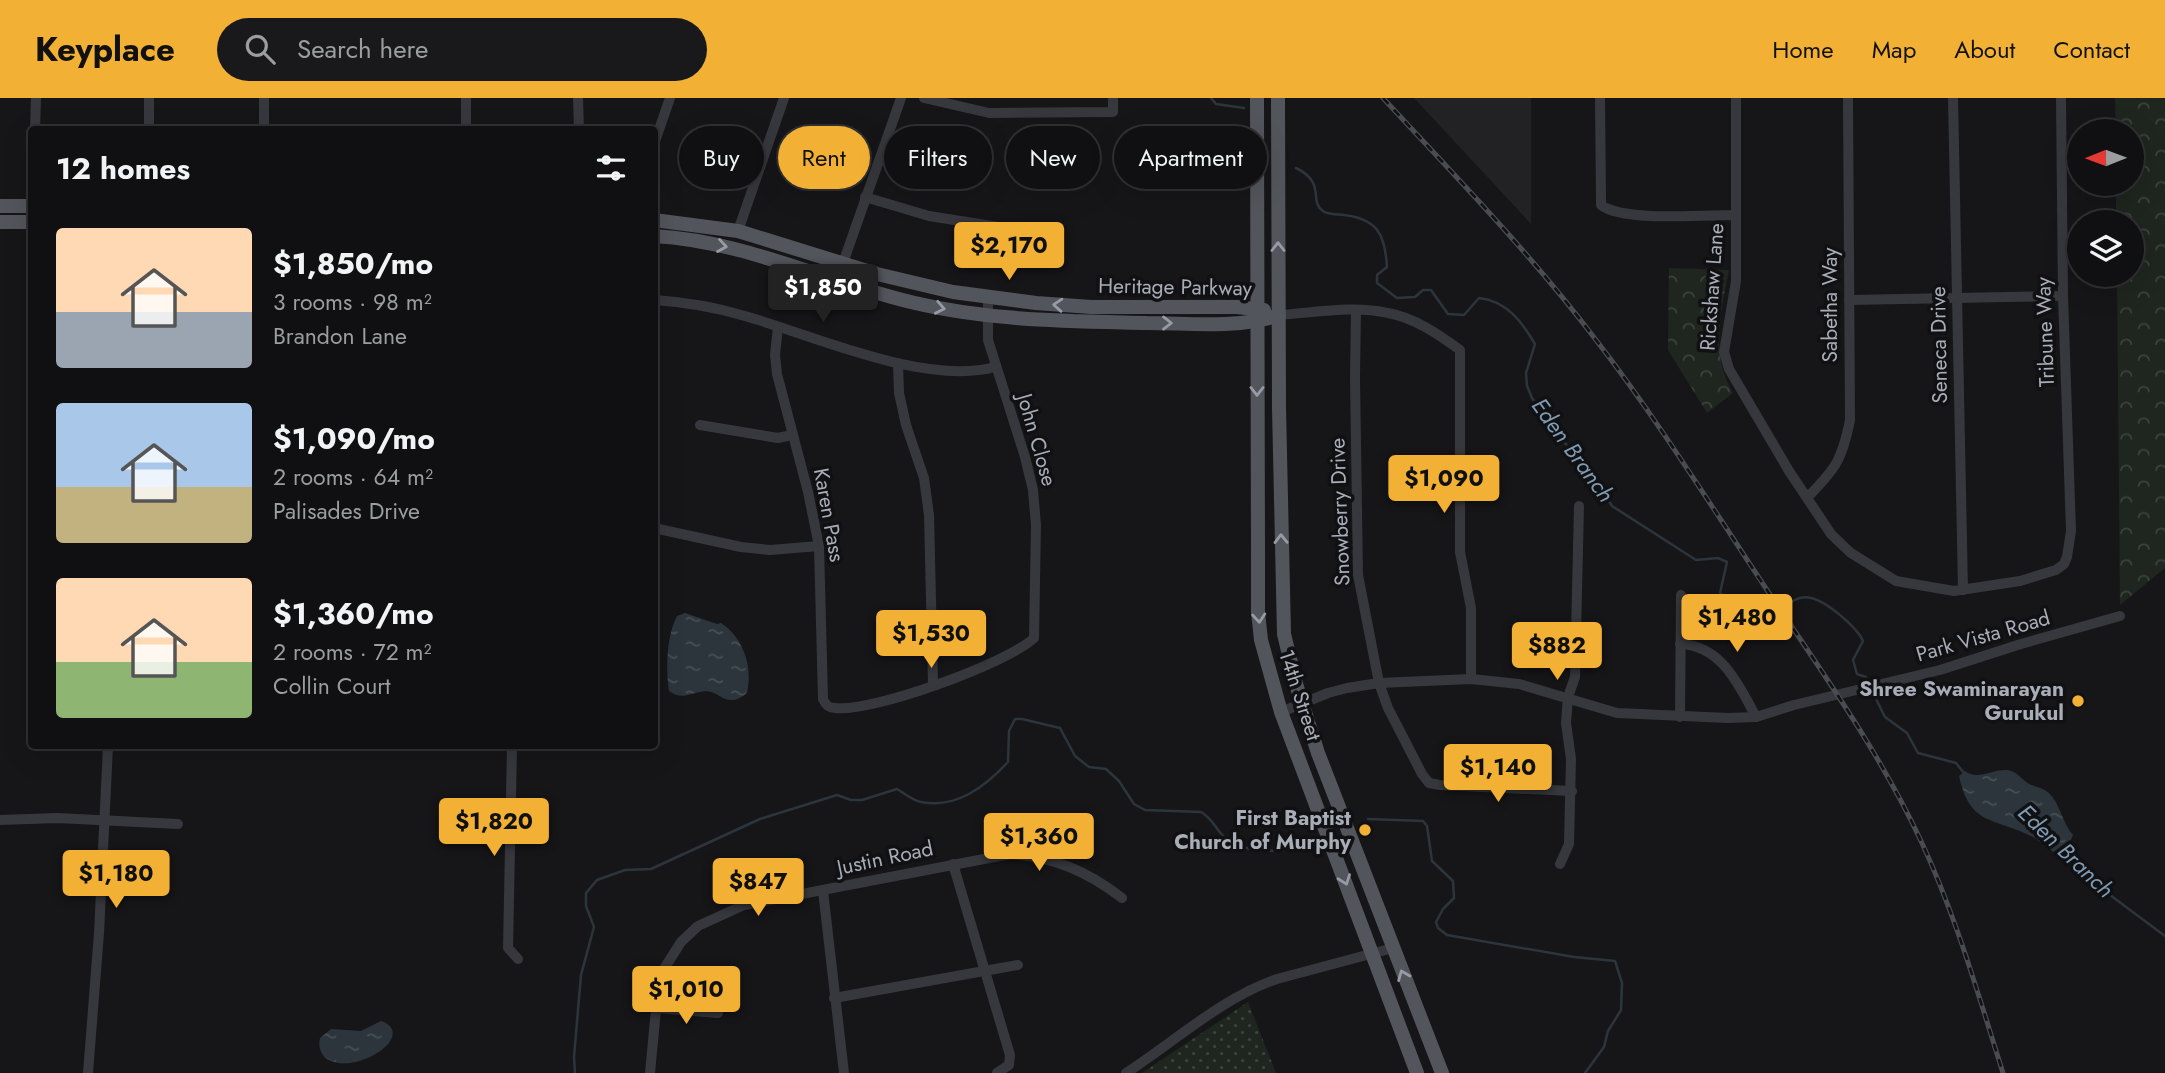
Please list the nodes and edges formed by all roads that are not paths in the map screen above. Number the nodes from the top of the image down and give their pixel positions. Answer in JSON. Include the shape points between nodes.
{"nodes":[{"id":1,"x":36,"y":98,"type":"edge"},
{"id":2,"x":149,"y":98,"type":"edge"},
{"id":3,"x":264,"y":98,"type":"edge"},
{"id":4,"x":466,"y":98,"type":"edge"},
{"id":5,"x":578,"y":98,"type":"edge"},
{"id":6,"x":670,"y":98,"type":"edge"},
{"id":7,"x":784,"y":98,"type":"edge"},
{"id":8,"x":901,"y":98,"type":"edge"},
{"id":9,"x":923,"y":98,"type":"edge"},
{"id":10,"x":1113,"y":98,"type":"edge"},
{"id":11,"x":1257,"y":98,"type":"edge"},
{"id":12,"x":1278,"y":98,"type":"edge"},
{"id":13,"x":1600,"y":98,"type":"edge"},
{"id":14,"x":1736,"y":98,"type":"edge"},
{"id":15,"x":1848,"y":98,"type":"edge"},
{"id":16,"x":1953,"y":98,"type":"edge"},
{"id":17,"x":2062,"y":98,"type":"edge"},
{"id":18,"x":35,"y":126,"type":"edge"},
{"id":19,"x":149,"y":126,"type":"edge"},
{"id":20,"x":264,"y":126,"type":"edge"},
{"id":21,"x":466,"y":126,"type":"edge"},
{"id":22,"x":579,"y":126,"type":"edge"},
{"id":23,"x":658,"y":132,"type":"edge"},
{"id":24,"x":865,"y":197,"type":"junction"},
{"id":25,"x":0,"y":206,"type":"edge"},
{"id":26,"x":28,"y":206,"type":"edge"},
{"id":27,"x":1736,"y":215,"type":"junction"},
{"id":28,"x":658,"y":220,"type":"edge"},
{"id":29,"x":0,"y":222,"type":"edge"},
{"id":30,"x":28,"y":222,"type":"edge"},
{"id":31,"x":1018,"y":230,"type":"dead end"},
{"id":32,"x":738,"y":231,"type":"junction"},
{"id":33,"x":658,"y":236,"type":"edge"},
{"id":34,"x":843,"y":263,"type":"junction"},
{"id":35,"x":2063,"y":296,"type":"junction"},
{"id":36,"x":988,"y":297,"type":"junction"},
{"id":37,"x":1957,"y":299,"type":"junction"},
{"id":38,"x":1849,"y":300,"type":"junction"},
{"id":39,"x":658,"y":301,"type":"edge"},
{"id":40,"x":1356,"y":310,"type":"junction"},
{"id":41,"x":1091,"y":314,"type":"junction"},
{"id":42,"x":987,"y":315,"type":"junction"},
{"id":43,"x":1257,"y":315,"type":"junction"},
{"id":44,"x":1279,"y":315,"type":"junction"},
{"id":45,"x":778,"y":327,"type":"junction"},
{"id":46,"x":898,"y":363,"type":"junction"},
{"id":47,"x":995,"y":367,"type":"junction"},
{"id":48,"x":700,"y":425,"type":"dead end"},
{"id":49,"x":792,"y":435,"type":"junction"},
{"id":50,"x":1808,"y":498,"type":"junction"},
{"id":51,"x":1579,"y":506,"type":"dead end"},
{"id":52,"x":658,"y":529,"type":"edge"},
{"id":53,"x":819,"y":545,"type":"junction"},
{"id":54,"x":2064,"y":564,"type":"joint"},
{"id":55,"x":1963,"y":590,"type":"junction"},
{"id":56,"x":1681,"y":595,"type":"dead end"},
{"id":57,"x":2120,"y":616,"type":"dead end"},
{"id":58,"x":1680,"y":644,"type":"junction"},
{"id":59,"x":1471,"y":679,"type":"junction"},
{"id":60,"x":1379,"y":682,"type":"junction"},
{"id":61,"x":933,"y":685,"type":"junction"},
{"id":62,"x":1569,"y":697,"type":"junction"},
{"id":63,"x":1302,"y":703,"type":"junction"},
{"id":64,"x":1281,"y":712,"type":"junction"},
{"id":65,"x":1680,"y":716,"type":"junction"},
{"id":66,"x":1756,"y":717,"type":"junction"},
{"id":67,"x":108,"y":749,"type":"edge"},
{"id":68,"x":512,"y":749,"type":"edge"},
{"id":69,"x":1572,"y":791,"type":"junction"},
{"id":70,"x":106,"y":819,"type":"junction"},
{"id":71,"x":0,"y":820,"type":"edge"},
{"id":72,"x":178,"y":824,"type":"dead end"},
{"id":73,"x":953,"y":864,"type":"junction"},
{"id":74,"x":1560,"y":864,"type":"dead end"},
{"id":75,"x":823,"y":891,"type":"junction"},
{"id":76,"x":1122,"y":898,"type":"dead end"},
{"id":77,"x":1393,"y":948,"type":"junction"},
{"id":78,"x":1371,"y":953,"type":"junction"},
{"id":79,"x":517,"y":959,"type":"dead end"},
{"id":80,"x":1018,"y":965,"type":"dead end"},
{"id":81,"x":984,"y":972,"type":"junction"},
{"id":82,"x":834,"y":998,"type":"junction"},
{"id":83,"x":656,"y":1008,"type":"junction"},
{"id":84,"x":718,"y":1013,"type":"dead end"},
{"id":85,"x":88,"y":1073,"type":"edge"},
{"id":86,"x":650,"y":1073,"type":"edge"},
{"id":87,"x":844,"y":1073,"type":"edge"},
{"id":88,"x":997,"y":1073,"type":"edge"},
{"id":89,"x":1126,"y":1073,"type":"edge"},
{"id":90,"x":1417,"y":1073,"type":"edge"},
{"id":91,"x":1442,"y":1073,"type":"edge"}],
"edges":[{"from":1,"to":18,"type":"street"},
{"from":2,"to":19,"type":"street"},
{"from":3,"to":20,"type":"street"},
{"from":4,"to":21,"type":"street"},
{"from":5,"to":22,"type":"street"},
{"from":6,"to":23,"type":"street"},
{"from":7,"to":32,"type":"street"},
{"from":8,"to":24,"type":"street"},
{"from":9,"to":10,"type":"street","via":[[989,113],[1114,112]]},
{"from":11,"to":43,"type":"main road","name":"14th Street"},
{"from":44,"to":12,"type":"main road","name":"14th Street","one_way":true},
{"from":13,"to":27,"type":"street","via":[[1601,205],[1608,211],[1639,216]]},
{"from":14,"to":27,"type":"street","name":"Rickshaw Lane"},
{"from":15,"to":38,"type":"street","name":"Sabetha Way"},
{"from":16,"to":37,"type":"street","name":"Seneca Drive"},
{"from":17,"to":35,"type":"street","name":"Tribune Way"},
{"from":24,"to":31,"type":"street","via":[[929,216]]},
{"from":24,"to":34,"type":"street"},
{"from":25,"to":26,"type":"main road"},
{"from":27,"to":50,"type":"street","name":"Rickshaw Lane","via":[[1736,281],[1725,360]]},
{"from":28,"to":32,"type":"main road","name":"Heritage Parkway"},
{"from":29,"to":30,"type":"main road"},
{"from":32,"to":34,"type":"main road","name":"Heritage Parkway"},
{"from":33,"to":42,"type":"main road","name":"Heritage Parkway","one_way":true,"via":[[733,247],[882,295]]},
{"from":34,"to":36,"type":"main road","name":"Heritage Parkway","via":[[921,286]]},
{"from":35,"to":37,"type":"street"},
{"from":35,"to":54,"type":"street","name":"Tribune Way","via":[[2071,531]]},
{"from":41,"to":36,"type":"main road","name":"Heritage Parkway","one_way":true},
{"from":36,"to":42,"type":"street","name":"John Close"},
{"from":37,"to":38,"type":"street"},
{"from":37,"to":55,"type":"street","name":"Seneca Drive"},
{"from":38,"to":50,"type":"street","name":"Sabetha Way","via":[[1850,420],[1844,451],[1834,470]]},
{"from":39,"to":45,"type":"street","via":[[719,309]]},
{"from":40,"to":44,"type":"street"},
{"from":40,"to":59,"type":"street","via":[[1388,313],[1432,329],[1460,350],[1460,552],[1471,608]]},
{"from":40,"to":60,"type":"street","name":"Snowberry Drive","via":[[1358,575]]},
{"from":41,"to":42,"type":"main road","name":"Heritage Parkway"},
{"from":41,"to":43,"type":"main road","name":"Heritage Parkway"},
{"from":42,"to":47,"type":"street","name":"John Close"},
{"from":43,"to":44,"type":"main road","name":"Heritage Parkway"},
{"from":43,"to":64,"type":"main road","name":"14th Street","one_way":true,"via":[[1258,611]]},
{"from":63,"to":44,"type":"main road","name":"14th Street","one_way":true,"via":[[1284,634],[1281,584]]},
{"from":45,"to":46,"type":"street"},
{"from":45,"to":49,"type":"street","name":"Karen Pass","via":[[777,374]]},
{"from":46,"to":47,"type":"street","via":[[950,372]]},
{"from":46,"to":61,"type":"street","via":[[899,393],[929,515]]},
{"from":47,"to":61,"type":"street","name":"John Close","via":[[1034,490],[1034,638],[992,664]]},
{"from":48,"to":49,"type":"street","via":[[778,438]]},
{"from":49,"to":53,"type":"street","name":"Karen Pass"},
{"from":50,"to":55,"type":"street","name":"Rickshaw Lane","via":[[1851,553],[1896,581]]},
{"from":51,"to":62,"type":"street","via":[[1575,677]]},
{"from":52,"to":53,"type":"street","via":[[770,550]]},
{"from":53,"to":61,"type":"street","name":"Karen Pass","via":[[825,704],[833,709],[864,705]]},
{"from":54,"to":55,"type":"street","name":"Rickshaw Lane","via":[[2020,581]]},
{"from":56,"to":58,"type":"street"},
{"from":57,"to":66,"type":"street","name":"Park Vista Road","via":[[1940,670]]},
{"from":58,"to":65,"type":"street"},
{"from":58,"to":66,"type":"street","via":[[1695,646],[1728,667]]},
{"from":59,"to":60,"type":"street","name":"Park Vista Road"},
{"from":59,"to":62,"type":"street","name":"Park Vista Road","via":[[1519,684]]},
{"from":60,"to":63,"type":"street","name":"Park Vista Road"},
{"from":60,"to":69,"type":"street","name":"Snowberry Drive","via":[[1388,708],[1430,783]]},
{"from":62,"to":65,"type":"street","name":"Park Vista Road","via":[[1617,713]]},
{"from":62,"to":69,"type":"street","via":[[1566,723]]},
{"from":63,"to":64,"type":"street","name":"Park Vista Road"},
{"from":63,"to":77,"type":"main road","name":"14th Street"},
{"from":64,"to":78,"type":"main road","name":"14th Street","one_way":true},
{"from":65,"to":66,"type":"street","name":"Park Vista Road"},
{"from":67,"to":70,"type":"street"},
{"from":68,"to":79,"type":"street","via":[[508,948]]},
{"from":69,"to":74,"type":"street","via":[[1569,844]]},
{"from":70,"to":71,"type":"street"},
{"from":70,"to":72,"type":"street"},
{"from":70,"to":85,"type":"street"},
{"from":73,"to":75,"type":"street","name":"Justin Road"},
{"from":73,"to":76,"type":"street","name":"Justin Road","via":[[1010,854],[1037,856],[1101,881]]},
{"from":73,"to":81,"type":"street"},
{"from":75,"to":82,"type":"street"},
{"from":75,"to":83,"type":"street","name":"Justin Road","via":[[744,905],[698,926],[681,942],[663,972]]},
{"from":77,"to":78,"type":"street"},
{"from":91,"to":77,"type":"main road","name":"14th Street","one_way":true},
{"from":78,"to":89,"type":"street","via":[[1249,990]]},
{"from":78,"to":90,"type":"main road","name":"14th Street"},
{"from":80,"to":81,"type":"street"},
{"from":81,"to":82,"type":"street"},
{"from":81,"to":88,"type":"street","via":[[1010,1063]]},
{"from":82,"to":87,"type":"street"},
{"from":83,"to":84,"type":"street"},
{"from":83,"to":86,"type":"street","name":"Justin Road"}]}
